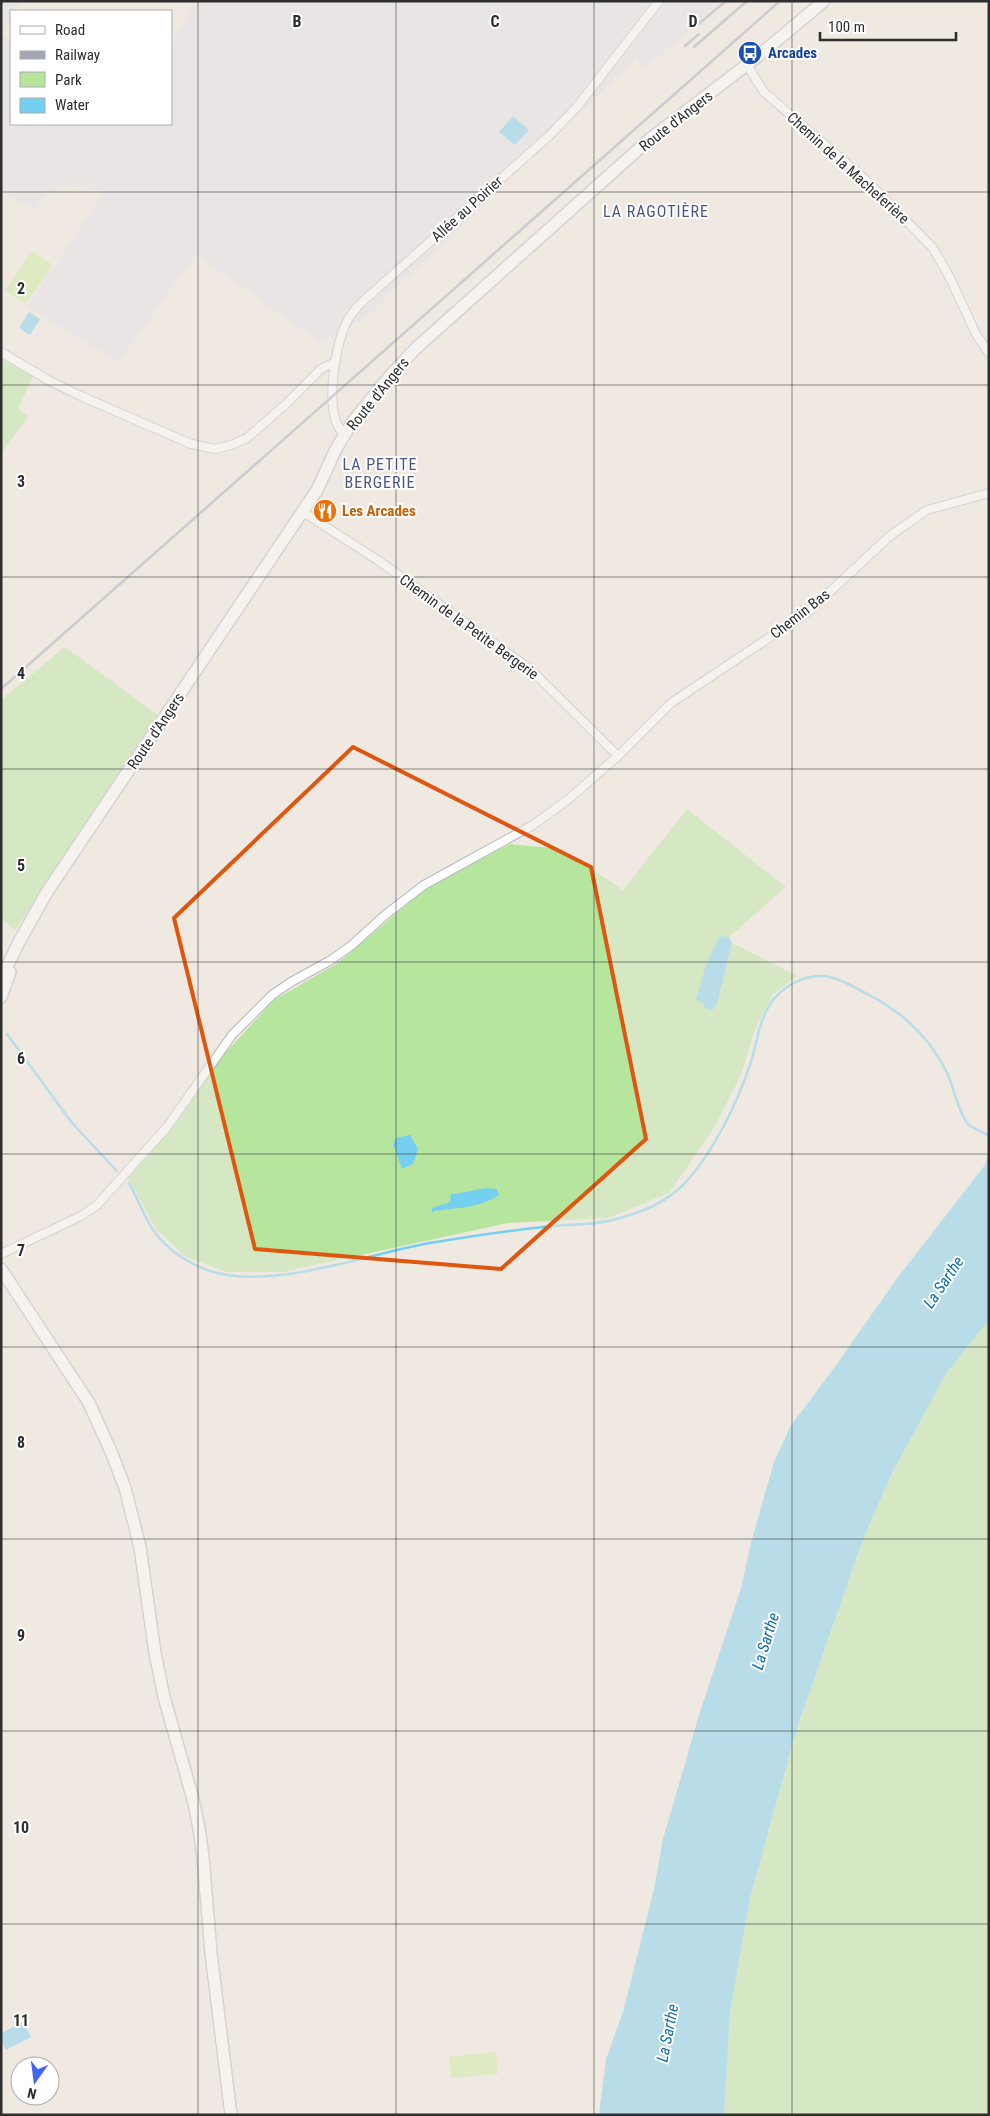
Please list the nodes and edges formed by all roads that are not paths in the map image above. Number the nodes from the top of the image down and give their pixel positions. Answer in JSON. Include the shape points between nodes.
{"nodes":[{"id":1,"x":659,"y":1,"type":"edge"},
{"id":2,"x":824,"y":1,"type":"edge"},
{"id":3,"x":747,"y":65,"type":"junction"},
{"id":4,"x":1,"y":352,"type":"edge"},
{"id":5,"x":989,"y":353,"type":"edge"},
{"id":6,"x":335,"y":362,"type":"junction"},
{"id":7,"x":344,"y":436,"type":"junction"},
{"id":8,"x":989,"y":493,"type":"edge"},
{"id":9,"x":303,"y":512,"type":"junction"},
{"id":10,"x":619,"y":755,"type":"junction"},
{"id":11,"x":19,"y":942,"type":"junction"},
{"id":12,"x":1,"y":980,"type":"edge"},
{"id":13,"x":1,"y":997,"type":"edge"},
{"id":14,"x":1,"y":1254,"type":"edge"},
{"id":15,"x":1,"y":1269,"type":"edge"},
{"id":16,"x":231,"y":2115,"type":"edge"}],
"edges":[{"from":1,"to":6,"type":"street","name":"Allée au Poirier","via":[[576,108],[550,135],[358,305],[342,332]]},
{"from":2,"to":3,"type":"street","name":"Route d'Angers"},
{"from":3,"to":5,"type":"street","name":"Chemin de la Macheferière","via":[[764,92],[867,181],[933,248],[976,334]]},
{"from":3,"to":7,"type":"street","name":"Route d'Angers","via":[[657,134],[427,338],[389,377]]},
{"from":4,"to":6,"type":"street","via":[[83,397],[192,444],[215,449],[247,438],[321,369]]},
{"from":6,"to":7,"type":"street","name":"Allée au Poirier","via":[[333,410]]},
{"from":7,"to":9,"type":"street","name":"Route d'Angers","via":[[320,486]]},
{"from":8,"to":10,"type":"street","name":"Chemin Bas","via":[[920,514],[891,535],[809,610],[671,702]]},
{"from":9,"to":10,"type":"street","name":"Chemin de la Petite Bergerie","via":[[530,669]]},
{"from":9,"to":11,"type":"street","name":"Route d'Angers","via":[[47,892]]},
{"from":10,"to":14,"type":"street","name":"Chemin Bas","via":[[533,825],[424,885],[352,945],[272,995],[232,1034],[167,1127],[97,1205],[81,1216]]},
{"from":11,"to":12,"type":"street","name":"Route d'Angers"},
{"from":11,"to":13,"type":"street","name":"Route d'Angers"},
{"from":15,"to":16,"type":"street","via":[[89,1402],[125,1488],[140,1547],[164,1697],[199,1828]]}]}
